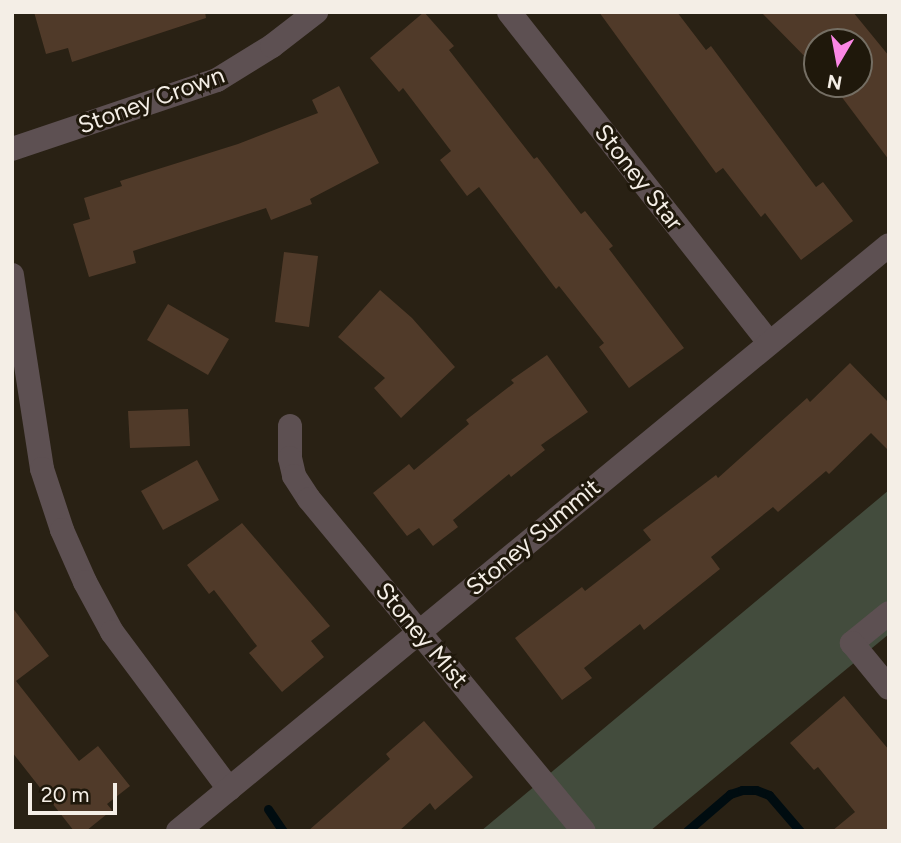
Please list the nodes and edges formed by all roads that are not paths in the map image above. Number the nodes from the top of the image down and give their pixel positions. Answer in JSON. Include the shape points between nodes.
{"nodes":[{"id":1,"x":316,"y":12,"type":"edge"},
{"id":2,"x":509,"y":12,"type":"edge"},
{"id":3,"x":12,"y":149,"type":"edge"},
{"id":4,"x":889,"y":245,"type":"edge"},
{"id":5,"x":12,"y":275,"type":"edge"},
{"id":6,"x":769,"y":342,"type":"junction"},
{"id":7,"x":290,"y":426,"type":"dead end"},
{"id":8,"x":889,"y":613,"type":"edge"},
{"id":9,"x":419,"y":632,"type":"junction"},
{"id":10,"x":889,"y":688,"type":"edge"},
{"id":11,"x":229,"y":789,"type":"junction"},
{"id":12,"x":178,"y":831,"type":"edge"},
{"id":13,"x":584,"y":831,"type":"edge"}],
"edges":[{"from":1,"to":3,"type":"street","name":"Stoney Crown","via":[[217,80]]},
{"from":2,"to":6,"type":"street","name":"Stoney Star"},
{"from":4,"to":6,"type":"street","name":"Stoney Summit"},
{"from":5,"to":11,"type":"street","via":[[42,469],[62,530],[112,632]]},
{"from":6,"to":9,"type":"street","name":"Stoney Summit"},
{"from":7,"to":9,"type":"street","name":"Stoney Mist","via":[[294,476]]},
{"from":8,"to":10,"type":"street","via":[[852,643]]},
{"from":9,"to":11,"type":"street","name":"Stoney Summit"},
{"from":9,"to":13,"type":"street","name":"Stoney Mist"},
{"from":11,"to":12,"type":"street","name":"Stoney Summit"}]}
